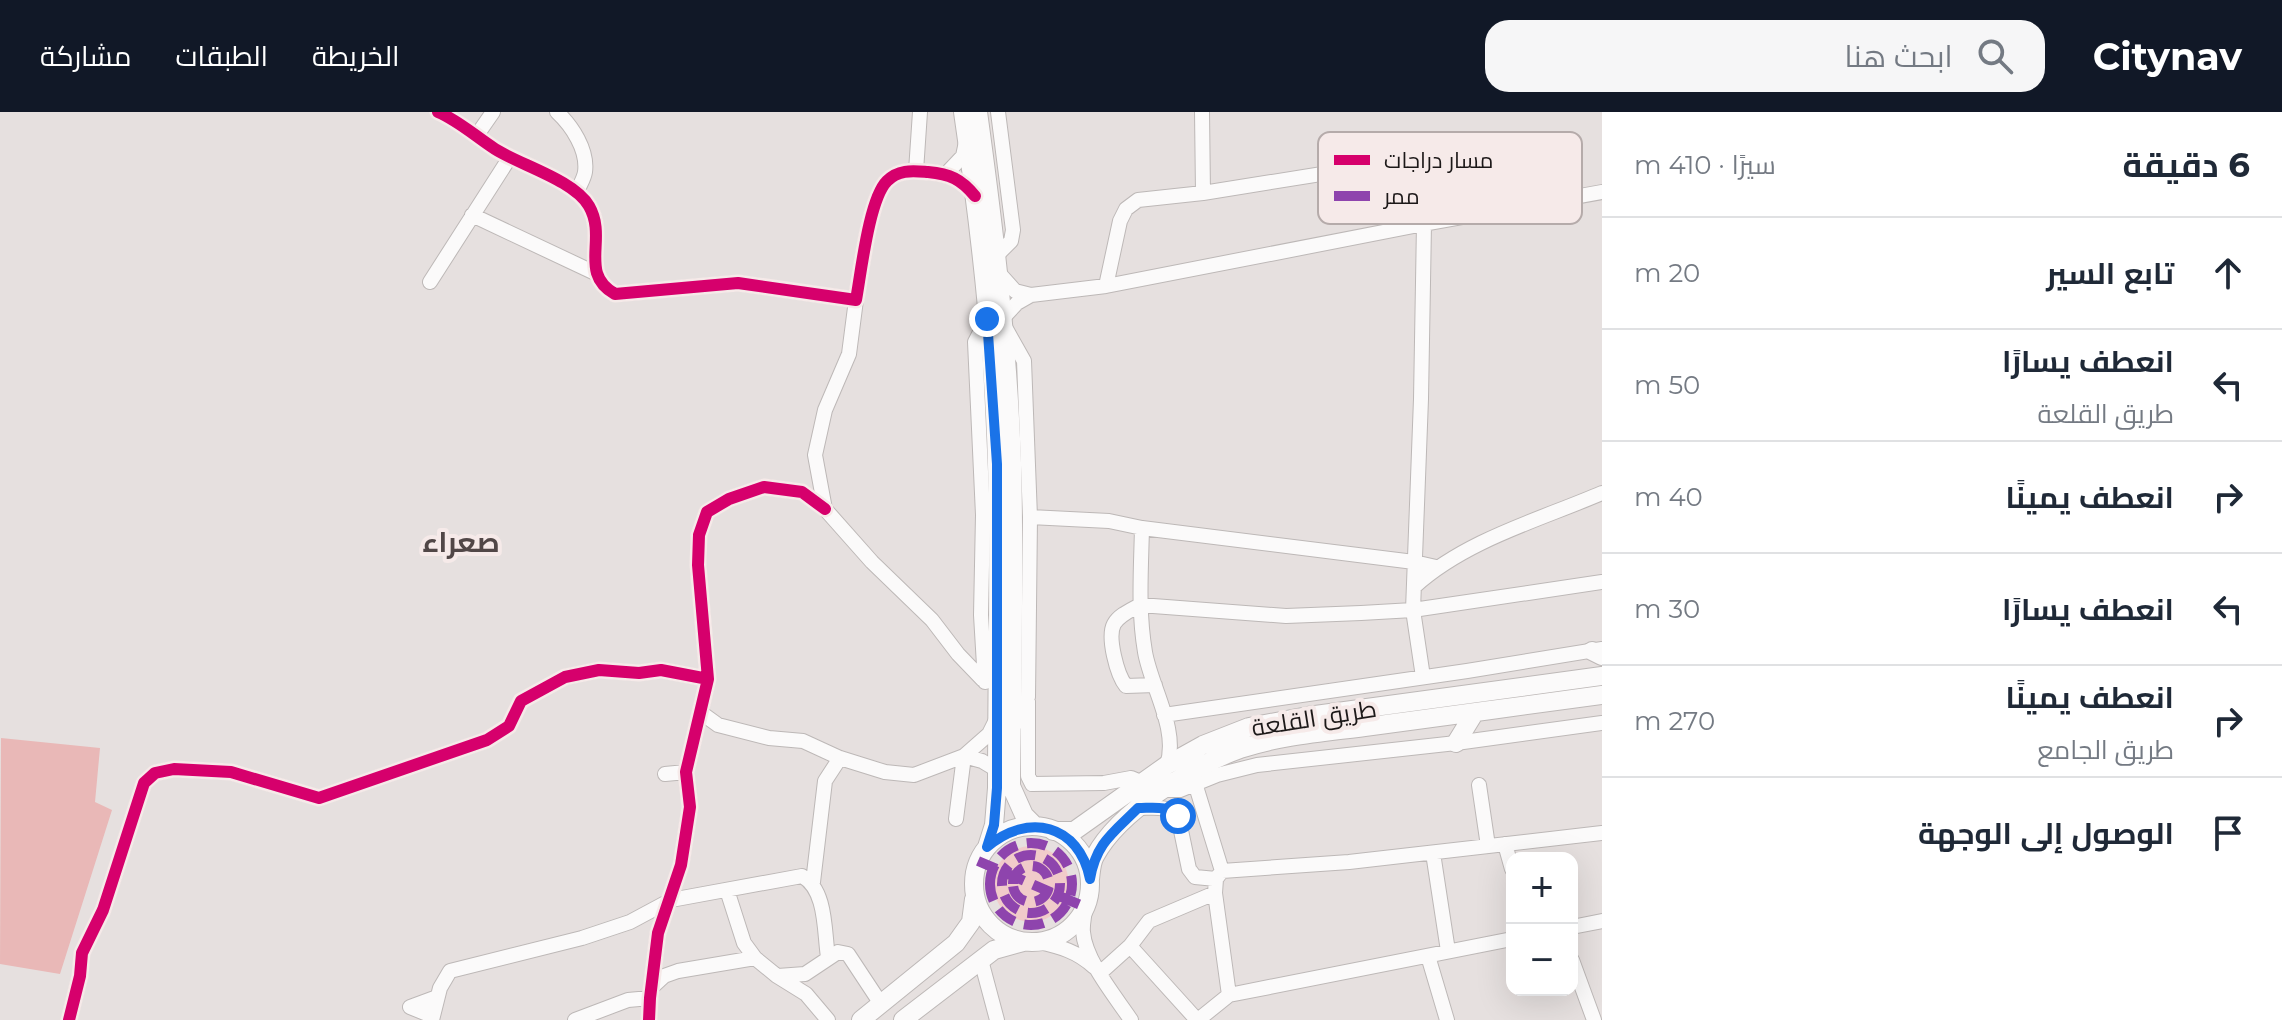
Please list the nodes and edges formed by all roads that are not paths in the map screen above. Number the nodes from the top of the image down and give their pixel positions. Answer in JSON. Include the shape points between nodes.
{"nodes":[{"id":1,"x":438,"y":112,"type":"edge"},
{"id":2,"x":493,"y":112,"type":"edge"},
{"id":3,"x":557,"y":112,"type":"edge"},
{"id":4,"x":920,"y":112,"type":"edge"},
{"id":5,"x":998,"y":112,"type":"edge"},
{"id":6,"x":1202,"y":112,"type":"edge"},
{"id":7,"x":966,"y":113,"type":"edge"},
{"id":8,"x":477,"y":135,"type":"junction"},
{"id":9,"x":967,"y":139,"type":"junction"},
{"id":10,"x":510,"y":157,"type":"junction"},
{"id":11,"x":916,"y":171,"type":"junction"},
{"id":12,"x":946,"y":174,"type":"junction"},
{"id":13,"x":1318,"y":175,"type":"edge"},
{"id":14,"x":577,"y":192,"type":"junction"},
{"id":15,"x":1602,"y":192,"type":"edge"},
{"id":16,"x":1203,"y":193,"type":"junction"},
{"id":17,"x":975,"y":196,"type":"junction"},
{"id":18,"x":1582,"y":196,"type":"edge"},
{"id":19,"x":472,"y":215,"type":"junction"},
{"id":20,"x":1424,"y":224,"type":"joint"},
{"id":21,"x":997,"y":264,"type":"junction"},
{"id":22,"x":595,"y":273,"type":"junction"},
{"id":23,"x":430,"y":282,"type":"dead end"},
{"id":24,"x":1106,"y":286,"type":"junction"},
{"id":25,"x":1031,"y":295,"type":"junction"},
{"id":26,"x":856,"y":300,"type":"junction"},
{"id":27,"x":997,"y":320,"type":"junction"},
{"id":28,"x":1602,"y":493,"type":"edge"},
{"id":29,"x":825,"y":509,"type":"junction"},
{"id":30,"x":1030,"y":517,"type":"junction"},
{"id":31,"x":1142,"y":528,"type":"junction"},
{"id":32,"x":1414,"y":562,"type":"junction"},
{"id":33,"x":1436,"y":567,"type":"junction"},
{"id":34,"x":1602,"y":582,"type":"edge"},
{"id":35,"x":1415,"y":586,"type":"junction"},
{"id":36,"x":1140,"y":605,"type":"junction"},
{"id":37,"x":1413,"y":610,"type":"junction"},
{"id":38,"x":1599,"y":652,"type":"edge"},
{"id":39,"x":1602,"y":676,"type":"edge"},
{"id":40,"x":1423,"y":677,"type":"junction"},
{"id":41,"x":708,"y":679,"type":"junction"},
{"id":42,"x":983,"y":680,"type":"junction"},
{"id":43,"x":1155,"y":685,"type":"junction"},
{"id":44,"x":997,"y":695,"type":"junction"},
{"id":45,"x":1602,"y":695,"type":"edge"},
{"id":46,"x":1028,"y":697,"type":"junction"},
{"id":47,"x":700,"y":712,"type":"junction"},
{"id":48,"x":1475,"y":712,"type":"junction"},
{"id":49,"x":1164,"y":715,"type":"junction"},
{"id":50,"x":997,"y":717,"type":"junction"},
{"id":51,"x":1602,"y":723,"type":"edge"},
{"id":52,"x":718,"y":725,"type":"junction"},
{"id":53,"x":1011,"y":732,"type":"junction"},
{"id":54,"x":695,"y":738,"type":"junction"},
{"id":55,"x":1456,"y":743,"type":"junction"},
{"id":56,"x":964,"y":756,"type":"junction"},
{"id":57,"x":840,"y":758,"type":"junction"},
{"id":58,"x":1167,"y":765,"type":"junction"},
{"id":59,"x":997,"y":770,"type":"junction"},
{"id":60,"x":686,"y":772,"type":"junction"},
{"id":61,"x":665,"y":774,"type":"dead end"},
{"id":62,"x":1143,"y":783,"type":"junction"},
{"id":63,"x":1195,"y":783,"type":"junction"},
{"id":64,"x":1479,"y":785,"type":"dead end"},
{"id":65,"x":1163,"y":790,"type":"junction"},
{"id":66,"x":1138,"y":808,"type":"junction"},
{"id":67,"x":956,"y":819,"type":"dead end"},
{"id":68,"x":1044,"y":828,"type":"junction"},
{"id":69,"x":1602,"y":833,"type":"edge"},
{"id":70,"x":1505,"y":844,"type":"junction"},
{"id":71,"x":1488,"y":846,"type":"junction"},
{"id":72,"x":987,"y":847,"type":"junction"},
{"id":73,"x":1507,"y":852,"type":"edge"},
{"id":74,"x":1433,"y":853,"type":"junction"},
{"id":75,"x":681,"y":865,"type":"junction"},
{"id":76,"x":1090,"y":879,"type":"junction"},
{"id":77,"x":1218,"y":881,"type":"junction"},
{"id":78,"x":813,"y":882,"type":"junction"},
{"id":79,"x":727,"y":890,"type":"junction"},
{"id":80,"x":710,"y":893,"type":"junction"},
{"id":81,"x":974,"y":896,"type":"junction"},
{"id":82,"x":671,"y":900,"type":"junction"},
{"id":83,"x":1085,"y":907,"type":"junction"},
{"id":84,"x":1602,"y":921,"type":"edge"},
{"id":85,"x":630,"y":922,"type":"junction"},
{"id":86,"x":1578,"y":926,"type":"edge"},
{"id":87,"x":658,"y":933,"type":"junction"},
{"id":88,"x":1506,"y":940,"type":"edge"},
{"id":89,"x":1031,"y":942,"type":"junction"},
{"id":90,"x":744,"y":943,"type":"junction"},
{"id":91,"x":1130,"y":946,"type":"junction"},
{"id":92,"x":1448,"y":951,"type":"junction"},
{"id":93,"x":656,"y":952,"type":"junction"},
{"id":94,"x":1428,"y":956,"type":"junction"},
{"id":95,"x":828,"y":957,"type":"junction"},
{"id":96,"x":755,"y":958,"type":"junction"},
{"id":97,"x":739,"y":959,"type":"junction"},
{"id":98,"x":981,"y":960,"type":"junction"},
{"id":99,"x":678,"y":971,"type":"junction"},
{"id":100,"x":1100,"y":973,"type":"junction"},
{"id":101,"x":805,"y":974,"type":"junction"},
{"id":102,"x":777,"y":976,"type":"junction"},
{"id":103,"x":1578,"y":976,"type":"edge"},
{"id":104,"x":650,"y":993,"type":"junction"},
{"id":105,"x":806,"y":994,"type":"junction"},
{"id":106,"x":1229,"y":995,"type":"junction"},
{"id":107,"x":437,"y":997,"type":"junction"},
{"id":108,"x":929,"y":1000,"type":"junction"},
{"id":109,"x":881,"y":1004,"type":"junction"},
{"id":110,"x":432,"y":1018,"type":"edge"},
{"id":111,"x":580,"y":1019,"type":"edge"},
{"id":112,"x":69,"y":1020,"type":"edge"},
{"id":113,"x":649,"y":1020,"type":"edge"},
{"id":114,"x":828,"y":1020,"type":"edge"},
{"id":115,"x":861,"y":1020,"type":"edge"},
{"id":116,"x":903,"y":1020,"type":"edge"},
{"id":117,"x":924,"y":1020,"type":"edge"},
{"id":118,"x":997,"y":1020,"type":"edge"},
{"id":119,"x":1131,"y":1020,"type":"edge"},
{"id":120,"x":1197,"y":1020,"type":"edge"},
{"id":121,"x":1447,"y":1020,"type":"edge"},
{"id":122,"x":1594,"y":1020,"type":"edge"}],
"edges":[{"from":1,"to":8,"type":"street"},
{"from":2,"to":8,"type":"street"},
{"from":3,"to":14,"type":"street","via":[[577,136],[584,157],[585,173]]},
{"from":4,"to":11,"type":"street"},
{"from":5,"to":21,"type":"street","via":[[1013,230]]},
{"from":6,"to":16,"type":"street"},
{"from":7,"to":9,"type":"main road"},
{"from":7,"to":21,"type":"main road"},
{"from":8,"to":10,"type":"street"},
{"from":9,"to":12,"type":"street","via":[[963,156]]},
{"from":9,"to":17,"type":"main road"},
{"from":10,"to":14,"type":"street"},
{"from":10,"to":19,"type":"street"},
{"from":11,"to":12,"type":"street"},
{"from":11,"to":26,"type":"street","via":[[906,170],[887,181],[872,214]]},
{"from":12,"to":17,"type":"street","via":[[966,184]]},
{"from":13,"to":16,"type":"street"},
{"from":14,"to":22,"type":"street","via":[[597,223]]},
{"from":15,"to":18,"type":"street"},
{"from":16,"to":24,"type":"street","via":[[1138,200],[1126,209]]},
{"from":17,"to":27,"type":"main road"},
{"from":19,"to":22,"type":"street"},
{"from":19,"to":23,"type":"street"},
{"from":20,"to":24,"type":"street"},
{"from":20,"to":32,"type":"street"},
{"from":21,"to":25,"type":"street","via":[[1015,291]]},
{"from":21,"to":27,"type":"main road"},
{"from":22,"to":26,"type":"street","via":[[601,286],[615,294],[738,283]]},
{"from":24,"to":25,"type":"street"},
{"from":25,"to":27,"type":"street"},
{"from":26,"to":29,"type":"street","via":[[849,354],[825,410],[815,455]]},
{"from":27,"to":30,"type":"street","via":[[1024,361]]},
{"from":27,"to":42,"type":"street","via":[[975,342]]},
{"from":27,"to":44,"type":"main road"},
{"from":27,"to":53,"type":"main road","via":[[1012,464]]},
{"from":28,"to":33,"type":"street"},
{"from":29,"to":41,"type":"street","via":[[802,492],[764,487],[707,512],[699,535],[698,565]]},
{"from":29,"to":42,"type":"street"},
{"from":30,"to":31,"type":"street"},
{"from":30,"to":46,"type":"street"},
{"from":31,"to":32,"type":"street"},
{"from":31,"to":36,"type":"street"},
{"from":32,"to":33,"type":"street"},
{"from":32,"to":35,"type":"street"},
{"from":33,"to":35,"type":"street"},
{"from":34,"to":37,"type":"street"},
{"from":35,"to":37,"type":"street"},
{"from":36,"to":37,"type":"street","via":[[1286,616]]},
{"from":36,"to":43,"type":"street"},
{"from":36,"to":43,"type":"street","via":[[1112,629],[1117,674],[1126,686]]},
{"from":37,"to":40,"type":"street"},
{"from":38,"to":40,"type":"street"},
{"from":39,"to":58,"type":"main road","name":"طريق القلعة","via":[[1249,727]]},
{"from":40,"to":49,"type":"street"},
{"from":41,"to":47,"type":"street"},
{"from":41,"to":112,"type":"street","via":[[661,670],[599,670],[565,677],[521,701],[509,726],[487,740],[319,798],[231,772],[155,773],[144,783],[103,910],[82,953]]},
{"from":42,"to":44,"type":"street"},
{"from":43,"to":49,"type":"street"},
{"from":44,"to":50,"type":"main road"},
{"from":45,"to":48,"type":"main road","name":"طريق القلعة"},
{"from":46,"to":53,"type":"street"},
{"from":46,"to":62,"type":"street","via":[[1032,784],[1131,778]]},
{"from":47,"to":52,"type":"street"},
{"from":47,"to":54,"type":"street"},
{"from":48,"to":55,"type":"main road"},
{"from":48,"to":65,"type":"main road","name":"طريق القلعة","via":[[1264,743],[1209,761]]},
{"from":49,"to":58,"type":"street","via":[[1171,754]]},
{"from":50,"to":56,"type":"street","via":[[989,734]]},
{"from":50,"to":59,"type":"main road"},
{"from":51,"to":55,"type":"street"},
{"from":52,"to":54,"type":"street"},
{"from":52,"to":57,"type":"street","via":[[803,741]]},
{"from":53,"to":68,"type":"main road","via":[[1011,786],[1024,815]]},
{"from":54,"to":60,"type":"street"},
{"from":55,"to":63,"type":"street","via":[[1257,765]]},
{"from":56,"to":57,"type":"street","via":[[914,775]]},
{"from":56,"to":59,"type":"street"},
{"from":56,"to":67,"type":"street"},
{"from":57,"to":78,"type":"street","via":[[825,781]]},
{"from":58,"to":62,"type":"main road","name":"طريق القلعة"},
{"from":59,"to":72,"type":"main road","via":[[994,825]]},
{"from":60,"to":61,"type":"street"},
{"from":60,"to":75,"type":"street","via":[[690,807]]},
{"from":62,"to":68,"type":"main road","name":"طريق القلعة","via":[[1074,831]]},
{"from":63,"to":65,"type":"street"},
{"from":63,"to":77,"type":"street"},
{"from":64,"to":71,"type":"street"},
{"from":65,"to":66,"type":"main road","name":"طريق القلعة"},
{"from":66,"to":76,"type":"main road","name":"طريق القلعة","via":[[1102,845]]},
{"from":66,"to":77,"type":"street","via":[[1173,810],[1189,869],[1195,877]]},
{"from":68,"to":72,"type":"main road","via":[[1018,828]]},
{"from":68,"to":76,"type":"main road","via":[[1065,836],[1077,848]]},
{"from":69,"to":70,"type":"street"},
{"from":70,"to":71,"type":"street"},
{"from":70,"to":73,"type":"street"},
{"from":71,"to":74,"type":"street"},
{"from":72,"to":81,"type":"main road","via":[[978,861]]},
{"from":74,"to":77,"type":"street"},
{"from":74,"to":92,"type":"street"},
{"from":75,"to":80,"type":"street","via":[[685,882]]},
{"from":75,"to":82,"type":"street"},
{"from":76,"to":83,"type":"main road"},
{"from":77,"to":91,"type":"street","via":[[1149,921]]},
{"from":77,"to":106,"type":"street"},
{"from":78,"to":79,"type":"street","via":[[802,876]]},
{"from":78,"to":95,"type":"street"},
{"from":79,"to":80,"type":"street"},
{"from":79,"to":90,"type":"street"},
{"from":80,"to":82,"type":"street"},
{"from":81,"to":89,"type":"main road","via":[[991,926]]},
{"from":81,"to":109,"type":"main road","via":[[971,922],[956,943]]},
{"from":82,"to":85,"type":"street"},
{"from":82,"to":87,"type":"street"},
{"from":83,"to":89,"type":"main road","via":[[1067,930]]},
{"from":83,"to":100,"type":"street","via":[[1083,932]]},
{"from":84,"to":86,"type":"street"},
{"from":85,"to":87,"type":"street","via":[[649,924]]},
{"from":85,"to":107,"type":"street","via":[[450,971]]},
{"from":87,"to":93,"type":"street"},
{"from":88,"to":92,"type":"street"},
{"from":89,"to":98,"type":"main road","via":[[1005,945]]},
{"from":89,"to":100,"type":"street","via":[[1067,948]]},
{"from":90,"to":96,"type":"street"},
{"from":90,"to":97,"type":"street"},
{"from":91,"to":100,"type":"street"},
{"from":91,"to":120,"type":"street"},
{"from":92,"to":94,"type":"street"},
{"from":93,"to":99,"type":"street","via":[[666,966]]},
{"from":93,"to":104,"type":"street"},
{"from":94,"to":106,"type":"street"},
{"from":94,"to":121,"type":"street"},
{"from":95,"to":101,"type":"street"},
{"from":95,"to":109,"type":"street","via":[[848,954]]},
{"from":96,"to":97,"type":"street"},
{"from":96,"to":102,"type":"street"},
{"from":97,"to":99,"type":"street"},
{"from":98,"to":108,"type":"main road"},
{"from":98,"to":118,"type":"street"},
{"from":99,"to":104,"type":"street","via":[[664,976]]},
{"from":100,"to":119,"type":"street"},
{"from":101,"to":102,"type":"street"},
{"from":101,"to":105,"type":"street"},
{"from":102,"to":105,"type":"street"},
{"from":103,"to":122,"type":"street"},
{"from":104,"to":111,"type":"street"},
{"from":104,"to":113,"type":"street"},
{"from":105,"to":114,"type":"street"},
{"from":106,"to":120,"type":"street"},
{"from":107,"to":110,"type":"street"},
{"from":107,"to":110,"type":"street","via":[[410,1007]]},
{"from":108,"to":116,"type":"main road"},
{"from":108,"to":117,"type":"street"},
{"from":109,"to":115,"type":"main road"}]}
